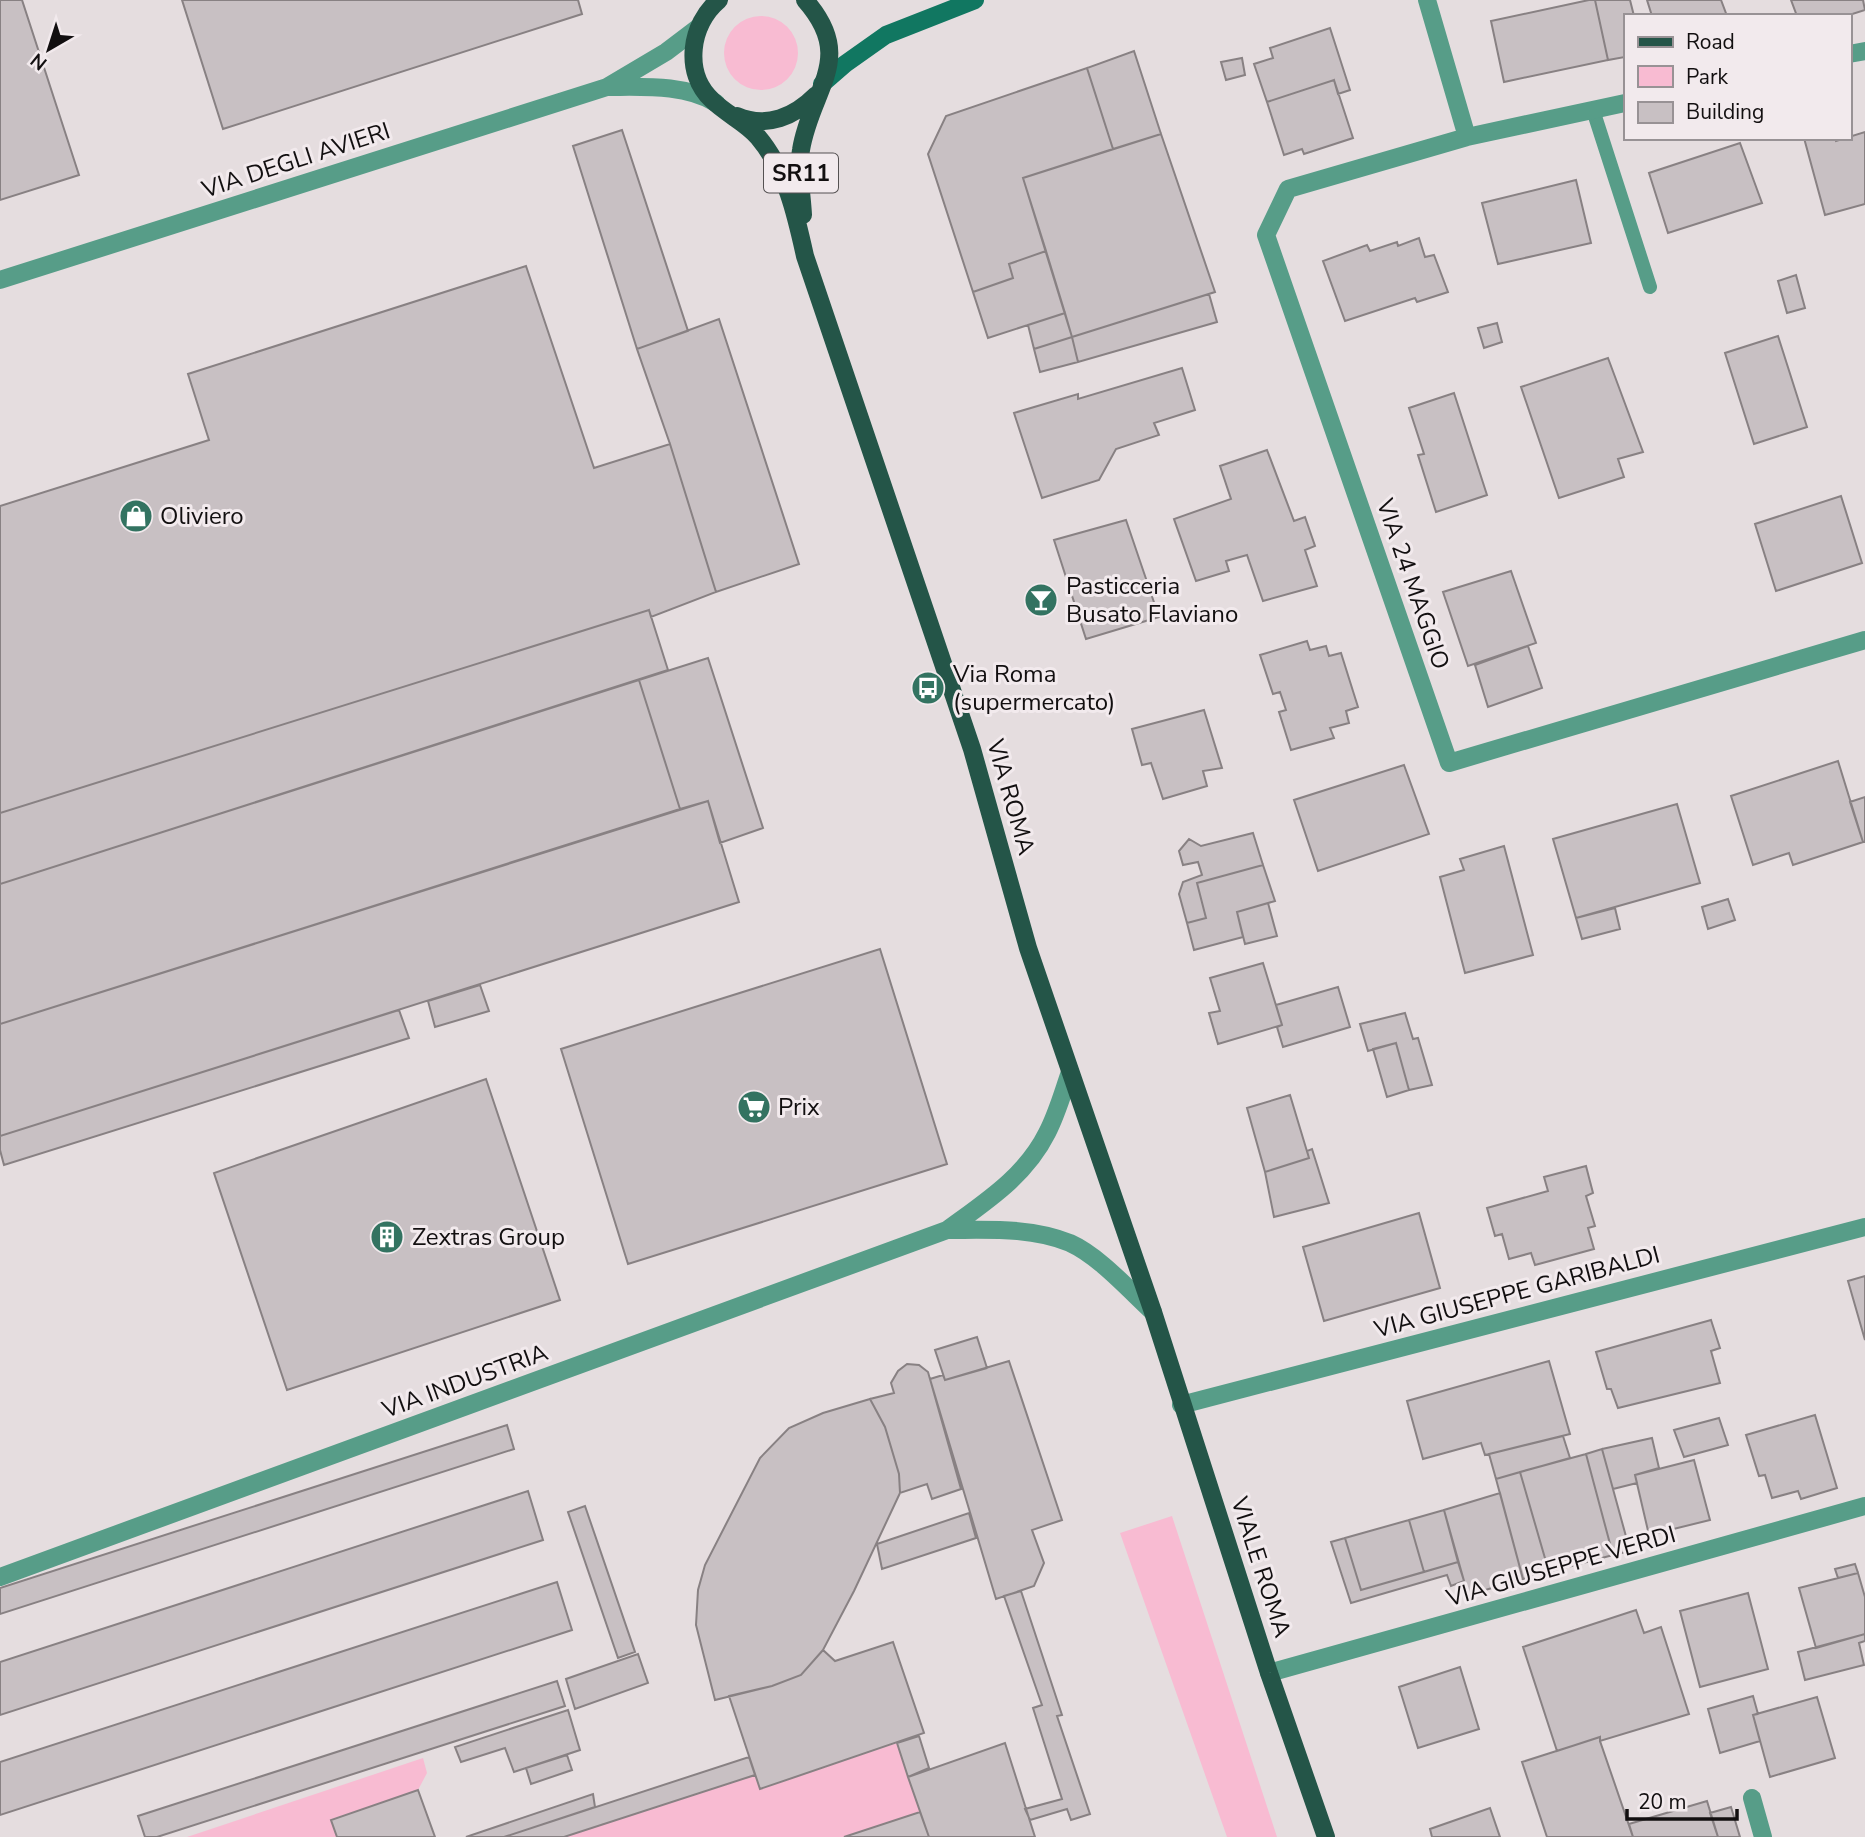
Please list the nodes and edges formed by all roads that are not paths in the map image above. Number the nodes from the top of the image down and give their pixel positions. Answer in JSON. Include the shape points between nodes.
{"nodes":[{"id":1,"x":719,"y":0,"type":"edge"},
{"id":2,"x":805,"y":0,"type":"edge"},
{"id":3,"x":975,"y":0,"type":"edge"},
{"id":4,"x":1427,"y":0,"type":"edge"},
{"id":5,"x":701,"y":14,"type":"edge"},
{"id":6,"x":607,"y":87,"type":"junction"},
{"id":7,"x":820,"y":88,"type":"junction"},
{"id":8,"x":1624,"y":103,"type":"edge"},
{"id":9,"x":725,"y":110,"type":"junction"},
{"id":10,"x":1593,"y":110,"type":"junction"},
{"id":11,"x":1467,"y":137,"type":"junction"},
{"id":12,"x":805,"y":256,"type":"junction"},
{"id":13,"x":0,"y":280,"type":"edge"},
{"id":14,"x":1650,"y":287,"type":"dead end"},
{"id":15,"x":1865,"y":640,"type":"edge"},
{"id":16,"x":1070,"y":1072,"type":"junction"},
{"id":17,"x":1865,"y":1227,"type":"edge"},
{"id":18,"x":947,"y":1230,"type":"junction"},
{"id":19,"x":1153,"y":1312,"type":"junction"},
{"id":20,"x":1181,"y":1405,"type":"junction"},
{"id":21,"x":1865,"y":1506,"type":"edge"},
{"id":22,"x":0,"y":1577,"type":"edge"},
{"id":23,"x":1269,"y":1673,"type":"junction"},
{"id":24,"x":1752,"y":1798,"type":"dead end"},
{"id":25,"x":1326,"y":1837,"type":"edge"},
{"id":26,"x":1763,"y":1837,"type":"edge"}],
"edges":[{"from":1,"to":5,"type":"main road"},
{"from":2,"to":7,"type":"main road","name":"VIA ROMA","number":"SR11","via":[[828,36],[830,57]]},
{"from":3,"to":7,"type":"street","via":[[887,35]]},
{"from":4,"to":11,"type":"street"},
{"from":5,"to":6,"type":"street","name":"VIA DEGLI AVIERI","via":[[666,52]]},
{"from":5,"to":9,"type":"main road","name":"VIA ROMA","number":"SR11","via":[[694,63],[699,82]]},
{"from":6,"to":9,"type":"street","name":"VIA DEGLI AVIERI","via":[[702,94]]},
{"from":6,"to":13,"type":"street","name":"VIA DEGLI AVIERI"},
{"from":7,"to":9,"type":"main road","number":"SR11","via":[[803,108],[786,117],[746,120]]},
{"from":7,"to":12,"type":"main road","name":"VIA ROMA","number":"SR11","via":[[800,153]]},
{"from":8,"to":10,"type":"street","name":"VIA 24 MAGGIO"},
{"from":9,"to":12,"type":"main road","name":"VIA ROMA","number":"SR11","via":[[758,137],[775,165],[793,202]]},
{"from":10,"to":11,"type":"street","name":"VIA 24 MAGGIO"},
{"from":10,"to":14,"type":"lane"},
{"from":11,"to":15,"type":"street","name":"VIA 24 MAGGIO","via":[[1288,189],[1266,235],[1449,762]]},
{"from":12,"to":16,"type":"main road","name":"VIA ROMA","via":[[972,749],[1028,948]]},
{"from":16,"to":18,"type":"street","name":"VIA INDUSTRIA","via":[[1047,1133],[1027,1164],[1014,1180]]},
{"from":16,"to":19,"type":"main road","name":"VIA ROMA"},
{"from":17,"to":20,"type":"street","name":"VIA GIUSEPPE GARIBALDI"},
{"from":18,"to":19,"type":"street","name":"VIA INDUSTRIA","via":[[1022,1232],[1071,1244],[1092,1256]]},
{"from":18,"to":22,"type":"street","name":"VIA INDUSTRIA"},
{"from":19,"to":20,"type":"main road","name":"VIALE ROMA"},
{"from":20,"to":23,"type":"main road","name":"VIALE ROMA"},
{"from":21,"to":23,"type":"street","name":"VIA GIUSEPPE VERDI"},
{"from":23,"to":25,"type":"main road","name":"VIALE ROMA"},
{"from":24,"to":26,"type":"street"}]}
